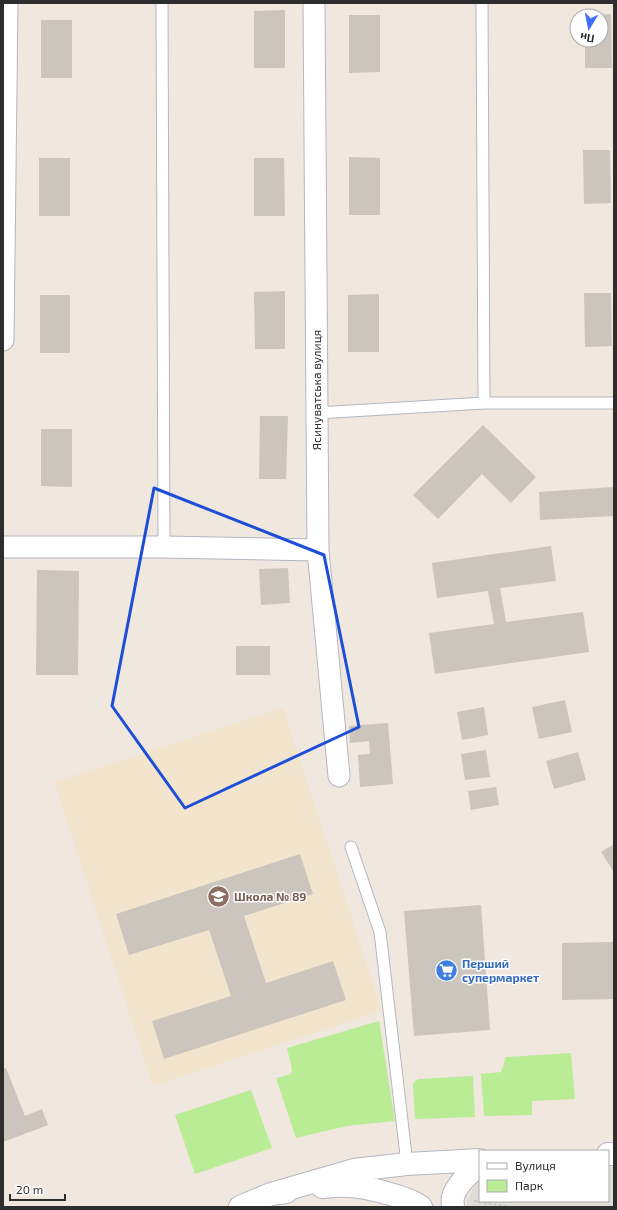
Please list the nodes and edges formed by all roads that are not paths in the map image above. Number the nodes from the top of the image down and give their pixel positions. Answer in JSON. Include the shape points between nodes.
{"nodes":[{"id":1,"x":7,"y":3,"type":"edge"},
{"id":2,"x":162,"y":3,"type":"edge"},
{"id":3,"x":314,"y":3,"type":"edge"},
{"id":4,"x":482,"y":3,"type":"edge"},
{"id":5,"x":3,"y":340,"type":"edge"},
{"id":6,"x":484,"y":403,"type":"junction"},
{"id":7,"x":614,"y":403,"type":"edge"},
{"id":8,"x":317,"y":413,"type":"junction"},
{"id":9,"x":3,"y":547,"type":"edge"},
{"id":10,"x":164,"y":547,"type":"junction"},
{"id":11,"x":318,"y":550,"type":"junction"},
{"id":12,"x":339,"y":776,"type":"dead end"},
{"id":13,"x":351,"y":847,"type":"dead end"},
{"id":14,"x":479,"y":1160,"type":"edge"},
{"id":15,"x":407,"y":1164,"type":"junction"},
{"id":16,"x":479,"y":1166,"type":"edge"},
{"id":17,"x":271,"y":1194,"type":"junction"},
{"id":18,"x":460,"y":1203,"type":"edge"},
{"id":19,"x":240,"y":1207,"type":"edge"},
{"id":20,"x":421,"y":1207,"type":"edge"}],
"edges":[{"from":1,"to":5,"type":"street"},
{"from":2,"to":10,"type":"lane"},
{"from":3,"to":8,"type":"street","name":"Ясинуватська вулиця"},
{"from":4,"to":6,"type":"lane"},
{"from":6,"to":7,"type":"lane"},
{"from":6,"to":8,"type":"lane"},
{"from":8,"to":11,"type":"street","name":"Ясинуватська вулиця"},
{"from":9,"to":10,"type":"street"},
{"from":10,"to":11,"type":"street"},
{"from":11,"to":12,"type":"street","name":"Ясинуватська вулиця"},
{"from":13,"to":15,"type":"lane","via":[[380,932]]},
{"from":14,"to":15,"type":"main road"},
{"from":15,"to":17,"type":"main road","via":[[354,1170]]},
{"from":16,"to":18,"type":"main road","via":[[461,1183],[453,1197]]},
{"from":17,"to":19,"type":"main road"},
{"from":17,"to":20,"type":"main road","via":[[312,1187],[351,1186],[388,1193]]}]}
